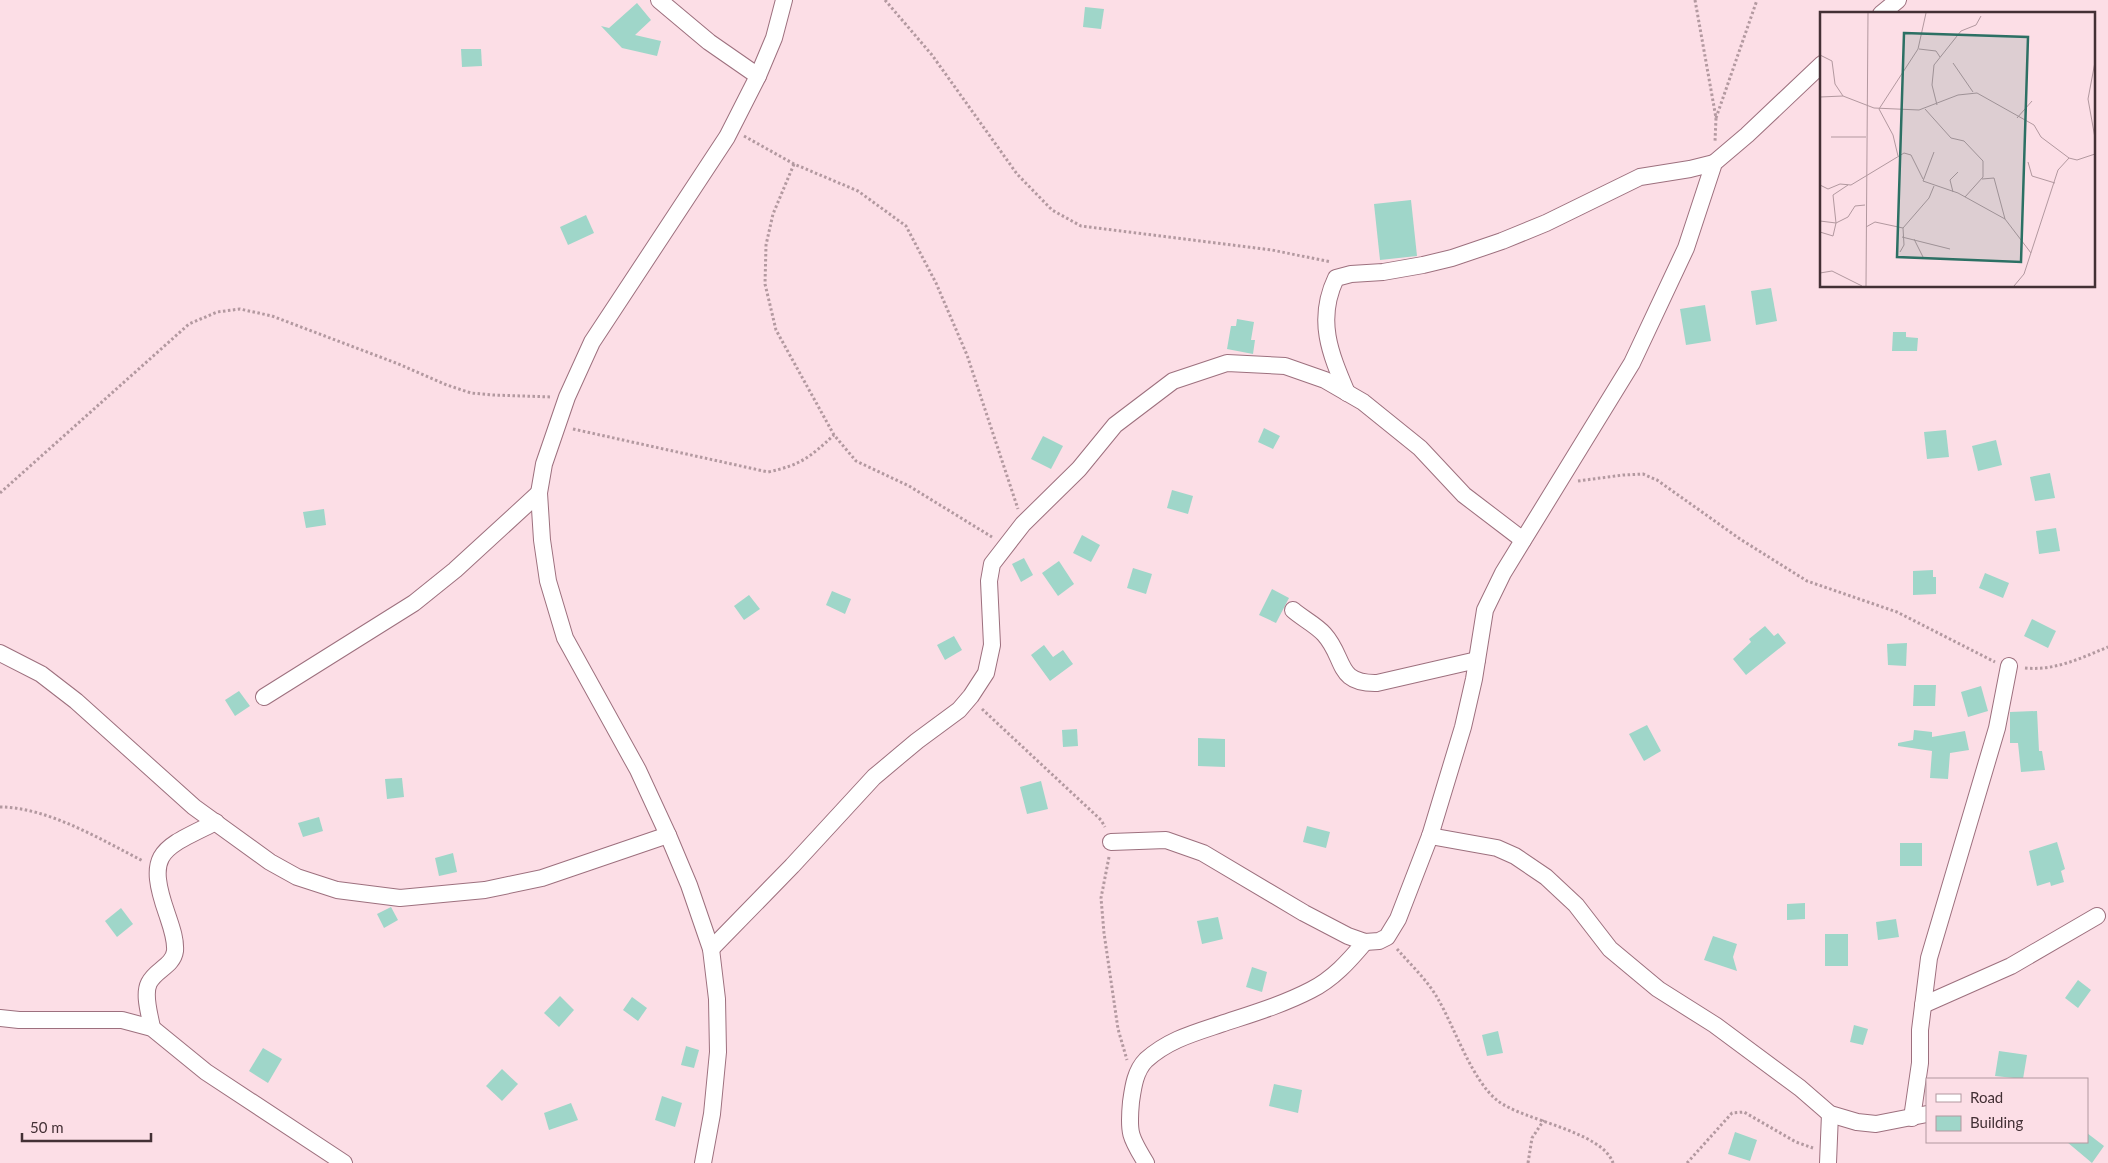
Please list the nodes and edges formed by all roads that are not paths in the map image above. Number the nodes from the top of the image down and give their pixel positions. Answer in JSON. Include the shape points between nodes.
{"nodes":[{"id":1,"x":659,"y":0,"type":"edge"},
{"id":2,"x":784,"y":0,"type":"edge"},
{"id":3,"x":1898,"y":0,"type":"edge"},
{"id":4,"x":1883,"y":12,"type":"edge"},
{"id":5,"x":1820,"y":66,"type":"edge"},
{"id":6,"x":758,"y":76,"type":"junction"},
{"id":7,"x":1714,"y":163,"type":"junction"},
{"id":8,"x":1347,"y":392,"type":"junction"},
{"id":9,"x":538,"y":493,"type":"junction"},
{"id":10,"x":1523,"y":540,"type":"junction"},
{"id":11,"x":1292,"y":610,"type":"dead end"},
{"id":12,"x":0,"y":653,"type":"edge"},
{"id":13,"x":1477,"y":660,"type":"junction"},
{"id":14,"x":2009,"y":666,"type":"road end"},
{"id":15,"x":264,"y":697,"type":"dead end"},
{"id":16,"x":216,"y":822,"type":"junction"},
{"id":17,"x":668,"y":835,"type":"junction"},
{"id":18,"x":1430,"y":836,"type":"junction"},
{"id":19,"x":1111,"y":842,"type":"road end"},
{"id":20,"x":2097,"y":916,"type":"dead end"},
{"id":21,"x":1365,"y":942,"type":"junction"},
{"id":22,"x":711,"y":949,"type":"junction"},
{"id":23,"x":1923,"y":1005,"type":"junction"},
{"id":24,"x":0,"y":1018,"type":"edge"},
{"id":25,"x":152,"y":1028,"type":"junction"},
{"id":26,"x":1830,"y":1114,"type":"junction"},
{"id":27,"x":1919,"y":1116,"type":"edge"},
{"id":28,"x":1828,"y":1158,"type":"edge"},
{"id":29,"x":344,"y":1163,"type":"edge"},
{"id":30,"x":703,"y":1163,"type":"edge"},
{"id":31,"x":1146,"y":1163,"type":"edge"}],
"edges":[{"from":1,"to":6,"type":"street","via":[[709,42]]},
{"from":2,"to":6,"type":"street","via":[[774,38]]},
{"from":3,"to":4,"type":"street"},
{"from":5,"to":7,"type":"street"},
{"from":6,"to":9,"type":"street","via":[[731,129],[592,342],[567,397],[544,464]]},
{"from":7,"to":8,"type":"street","via":[[1640,177],[1546,223],[1452,258],[1336,278],[1326,305],[1331,355]]},
{"from":7,"to":10,"type":"street","via":[[1686,248],[1632,363]]},
{"from":8,"to":10,"type":"street","via":[[1420,448],[1464,495]]},
{"from":8,"to":22,"type":"street","via":[[1325,380],[1285,366],[1227,363],[1173,381],[1116,425],[1079,469],[1022,524],[992,564],[989,581],[992,645],[986,673],[971,696],[959,710],[874,777]]},
{"from":9,"to":15,"type":"street","via":[[414,602]]},
{"from":9,"to":17,"type":"street","via":[[548,581],[565,638],[638,770]]},
{"from":10,"to":13,"type":"street","via":[[1485,610]]},
{"from":11,"to":13,"type":"street","via":[[1324,634],[1347,674],[1362,683],[1378,683]]},
{"from":12,"to":16,"type":"street","via":[[41,674],[194,807]]},
{"from":13,"to":18,"type":"street","via":[[1464,727]]},
{"from":14,"to":23,"type":"street","via":[[1997,728],[1929,958]]},
{"from":16,"to":17,"type":"street","via":[[270,862],[297,876],[337,890],[400,898],[485,890],[542,878]]},
{"from":16,"to":25,"type":"street","via":[[166,850],[156,868],[175,952],[171,962],[149,983],[147,996]]},
{"from":17,"to":22,"type":"street"},
{"from":18,"to":21,"type":"street","via":[[1388,937]]},
{"from":18,"to":26,"type":"street","via":[[1497,848],[1546,876],[1576,905],[1610,949],[1651,983],[1715,1024]]},
{"from":19,"to":21,"type":"street","via":[[1166,840],[1203,853],[1304,913]]},
{"from":20,"to":23,"type":"street","via":[[2011,966]]},
{"from":21,"to":31,"type":"street","via":[[1347,964],[1312,990],[1172,1041],[1145,1061],[1134,1082],[1128,1126],[1133,1142]]},
{"from":22,"to":30,"type":"street","via":[[717,999],[718,1052]]},
{"from":23,"to":27,"type":"street"},
{"from":24,"to":25,"type":"street","via":[[122,1020]]},
{"from":25,"to":29,"type":"street","via":[[206,1072]]},
{"from":26,"to":27,"type":"street","via":[[1876,1124]]},
{"from":26,"to":28,"type":"street"}]}
